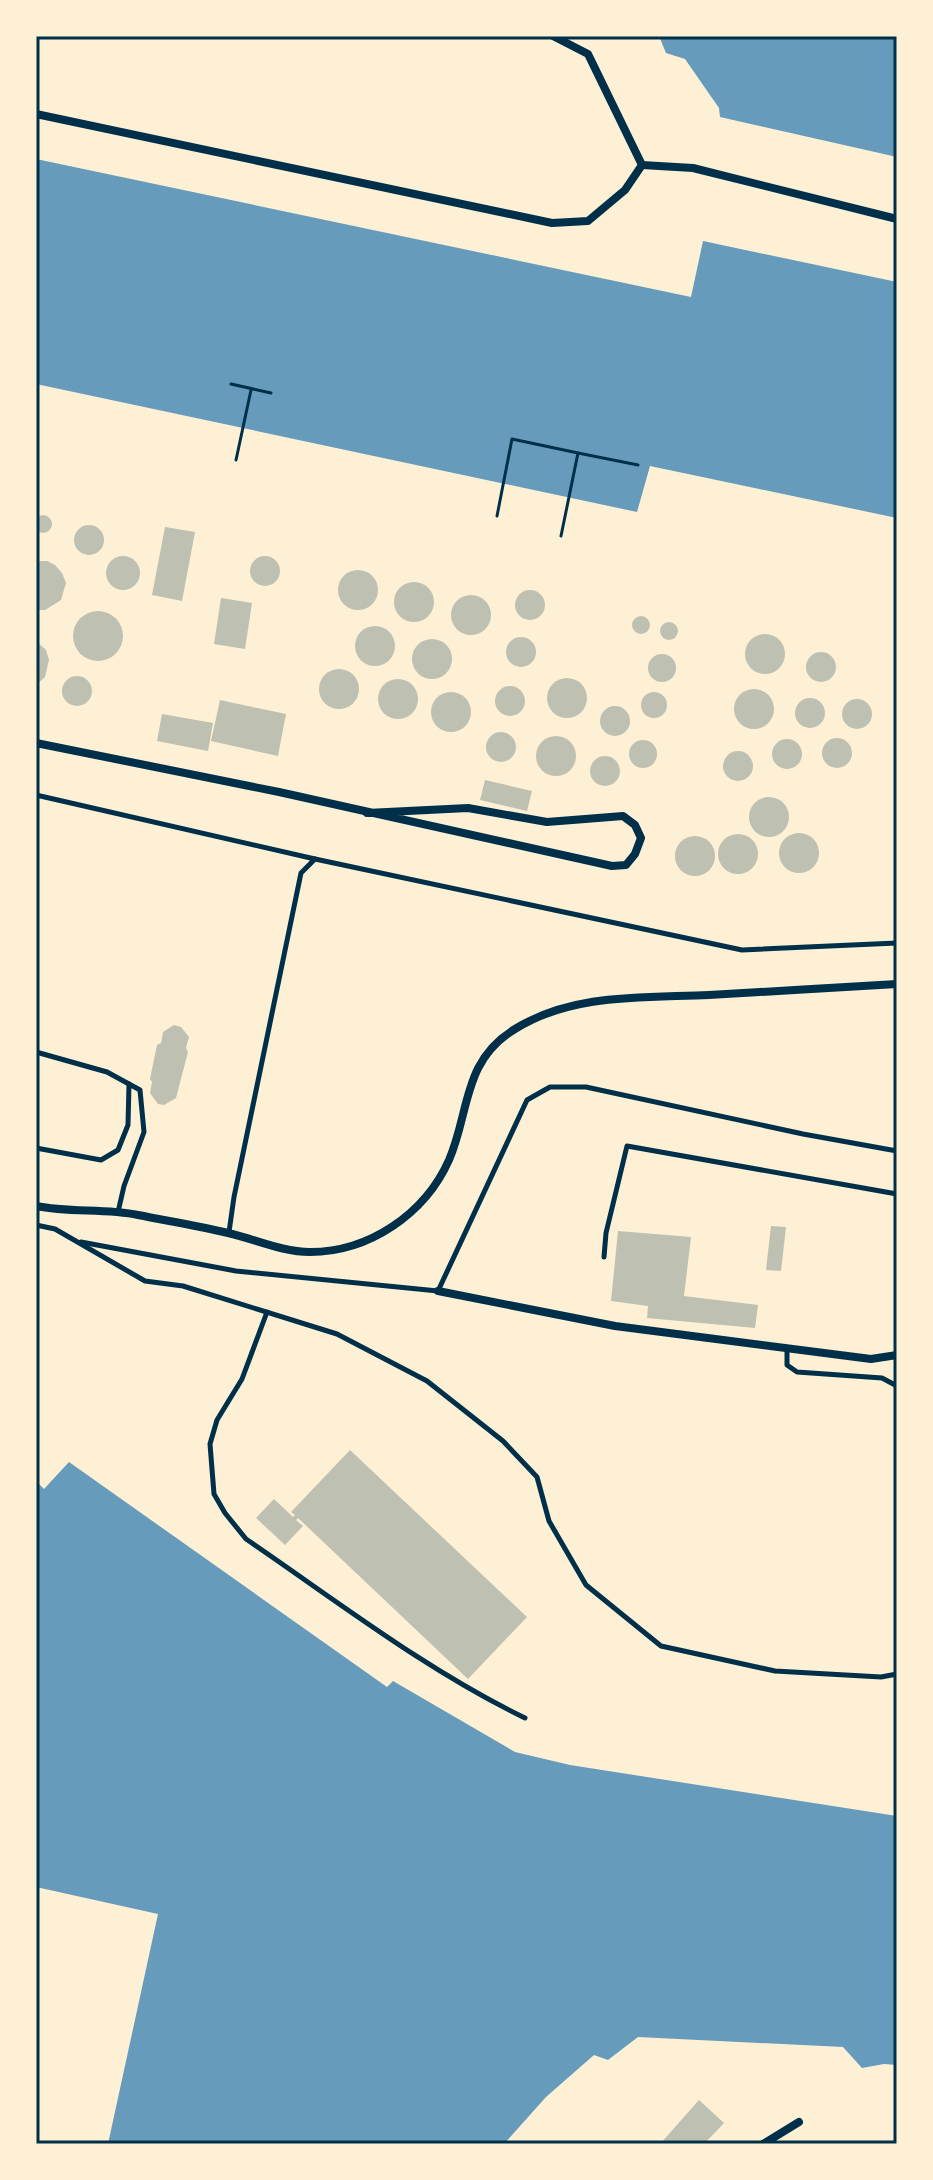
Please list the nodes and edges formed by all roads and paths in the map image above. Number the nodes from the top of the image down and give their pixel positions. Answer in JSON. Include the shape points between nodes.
{"nodes":[{"id":1,"x":553,"y":36,"type":"edge"},
{"id":2,"x":36,"y":114,"type":"edge"},
{"id":3,"x":642,"y":165,"type":"junction"},
{"id":4,"x":897,"y":219,"type":"edge"},
{"id":5,"x":231,"y":384,"type":"dead end"},
{"id":6,"x":251,"y":390,"type":"junction"},
{"id":7,"x":271,"y":393,"type":"dead end"},
{"id":8,"x":578,"y":453,"type":"junction"},
{"id":9,"x":236,"y":460,"type":"dead end"},
{"id":10,"x":638,"y":465,"type":"dead end"},
{"id":11,"x":497,"y":516,"type":"dead end"},
{"id":12,"x":561,"y":536,"type":"dead end"},
{"id":13,"x":36,"y":743,"type":"edge"},
{"id":14,"x":36,"y":795,"type":"edge"},
{"id":15,"x":367,"y":813,"type":"junction"},
{"id":16,"x":315,"y":859,"type":"junction"},
{"id":17,"x":897,"y":943,"type":"edge"},
{"id":18,"x":897,"y":984,"type":"edge"},
{"id":19,"x":36,"y":1052,"type":"edge"},
{"id":20,"x":129,"y":1084,"type":"junction"},
{"id":21,"x":36,"y":1148,"type":"edge"},
{"id":22,"x":897,"y":1151,"type":"edge"},
{"id":23,"x":897,"y":1194,"type":"edge"},
{"id":24,"x":36,"y":1206,"type":"edge"},
{"id":25,"x":118,"y":1212,"type":"junction"},
{"id":26,"x":36,"y":1225,"type":"edge"},
{"id":27,"x":229,"y":1233,"type":"junction"},
{"id":28,"x":75,"y":1241,"type":"junction"},
{"id":29,"x":604,"y":1257,"type":"dead end"},
{"id":30,"x":438,"y":1291,"type":"junction"},
{"id":31,"x":267,"y":1312,"type":"junction"},
{"id":32,"x":787,"y":1348,"type":"junction"},
{"id":33,"x":897,"y":1355,"type":"edge"},
{"id":34,"x":897,"y":1386,"type":"edge"},
{"id":35,"x":897,"y":1674,"type":"edge"},
{"id":36,"x":525,"y":1718,"type":"dead end"},
{"id":37,"x":799,"y":2122,"type":"dead end"},
{"id":38,"x":763,"y":2144,"type":"edge"}],
"edges":[{"from":1,"to":3,"type":"street","via":[[588,54]]},
{"from":2,"to":3,"type":"street","via":[[552,223],[588,221],[625,190]]},
{"from":3,"to":4,"type":"street","via":[[693,168]]},
{"from":5,"to":6,"type":"path"},
{"from":6,"to":7,"type":"path"},
{"from":6,"to":9,"type":"path"},
{"from":8,"to":10,"type":"path"},
{"from":8,"to":11,"type":"path","via":[[512,439]]},
{"from":8,"to":12,"type":"path"},
{"from":13,"to":15,"type":"street"},
{"from":14,"to":16,"type":"lane"},
{"from":15,"to":15,"type":"street","via":[[612,866],[626,865],[641,838],[623,816],[547,822],[468,808]]},
{"from":16,"to":17,"type":"lane","via":[[742,950]]},
{"from":16,"to":27,"type":"lane","via":[[301,873]]},
{"from":18,"to":27,"type":"street","via":[[558,1007],[511,1031],[491,1050],[470,1085],[448,1162],[427,1195],[396,1225],[360,1244],[317,1252],[288,1250]]},
{"from":19,"to":20,"type":"lane","via":[[107,1072]]},
{"from":20,"to":21,"type":"lane","via":[[128,1125],[118,1150],[101,1160]]},
{"from":20,"to":25,"type":"lane","via":[[140,1090],[144,1132]]},
{"from":22,"to":30,"type":"lane","via":[[586,1087],[550,1087],[527,1100]]},
{"from":23,"to":29,"type":"lane","via":[[627,1146]]},
{"from":24,"to":25,"type":"street"},
{"from":25,"to":27,"type":"street"},
{"from":26,"to":28,"type":"lane"},
{"from":28,"to":30,"type":"lane","via":[[236,1271]]},
{"from":28,"to":31,"type":"lane","via":[[145,1281],[183,1286]]},
{"from":30,"to":32,"type":"street","via":[[615,1326]]},
{"from":31,"to":35,"type":"lane","via":[[337,1334],[427,1381],[503,1441],[537,1477],[549,1521],[586,1585],[661,1646],[775,1671]]},
{"from":31,"to":36,"type":"lane","via":[[210,1444],[214,1494],[225,1513],[246,1539],[483,1698]]},
{"from":32,"to":33,"type":"street","via":[[871,1359]]},
{"from":32,"to":34,"type":"lane","via":[[787,1365],[797,1372],[882,1378]]},
{"from":37,"to":38,"type":"street"}]}
